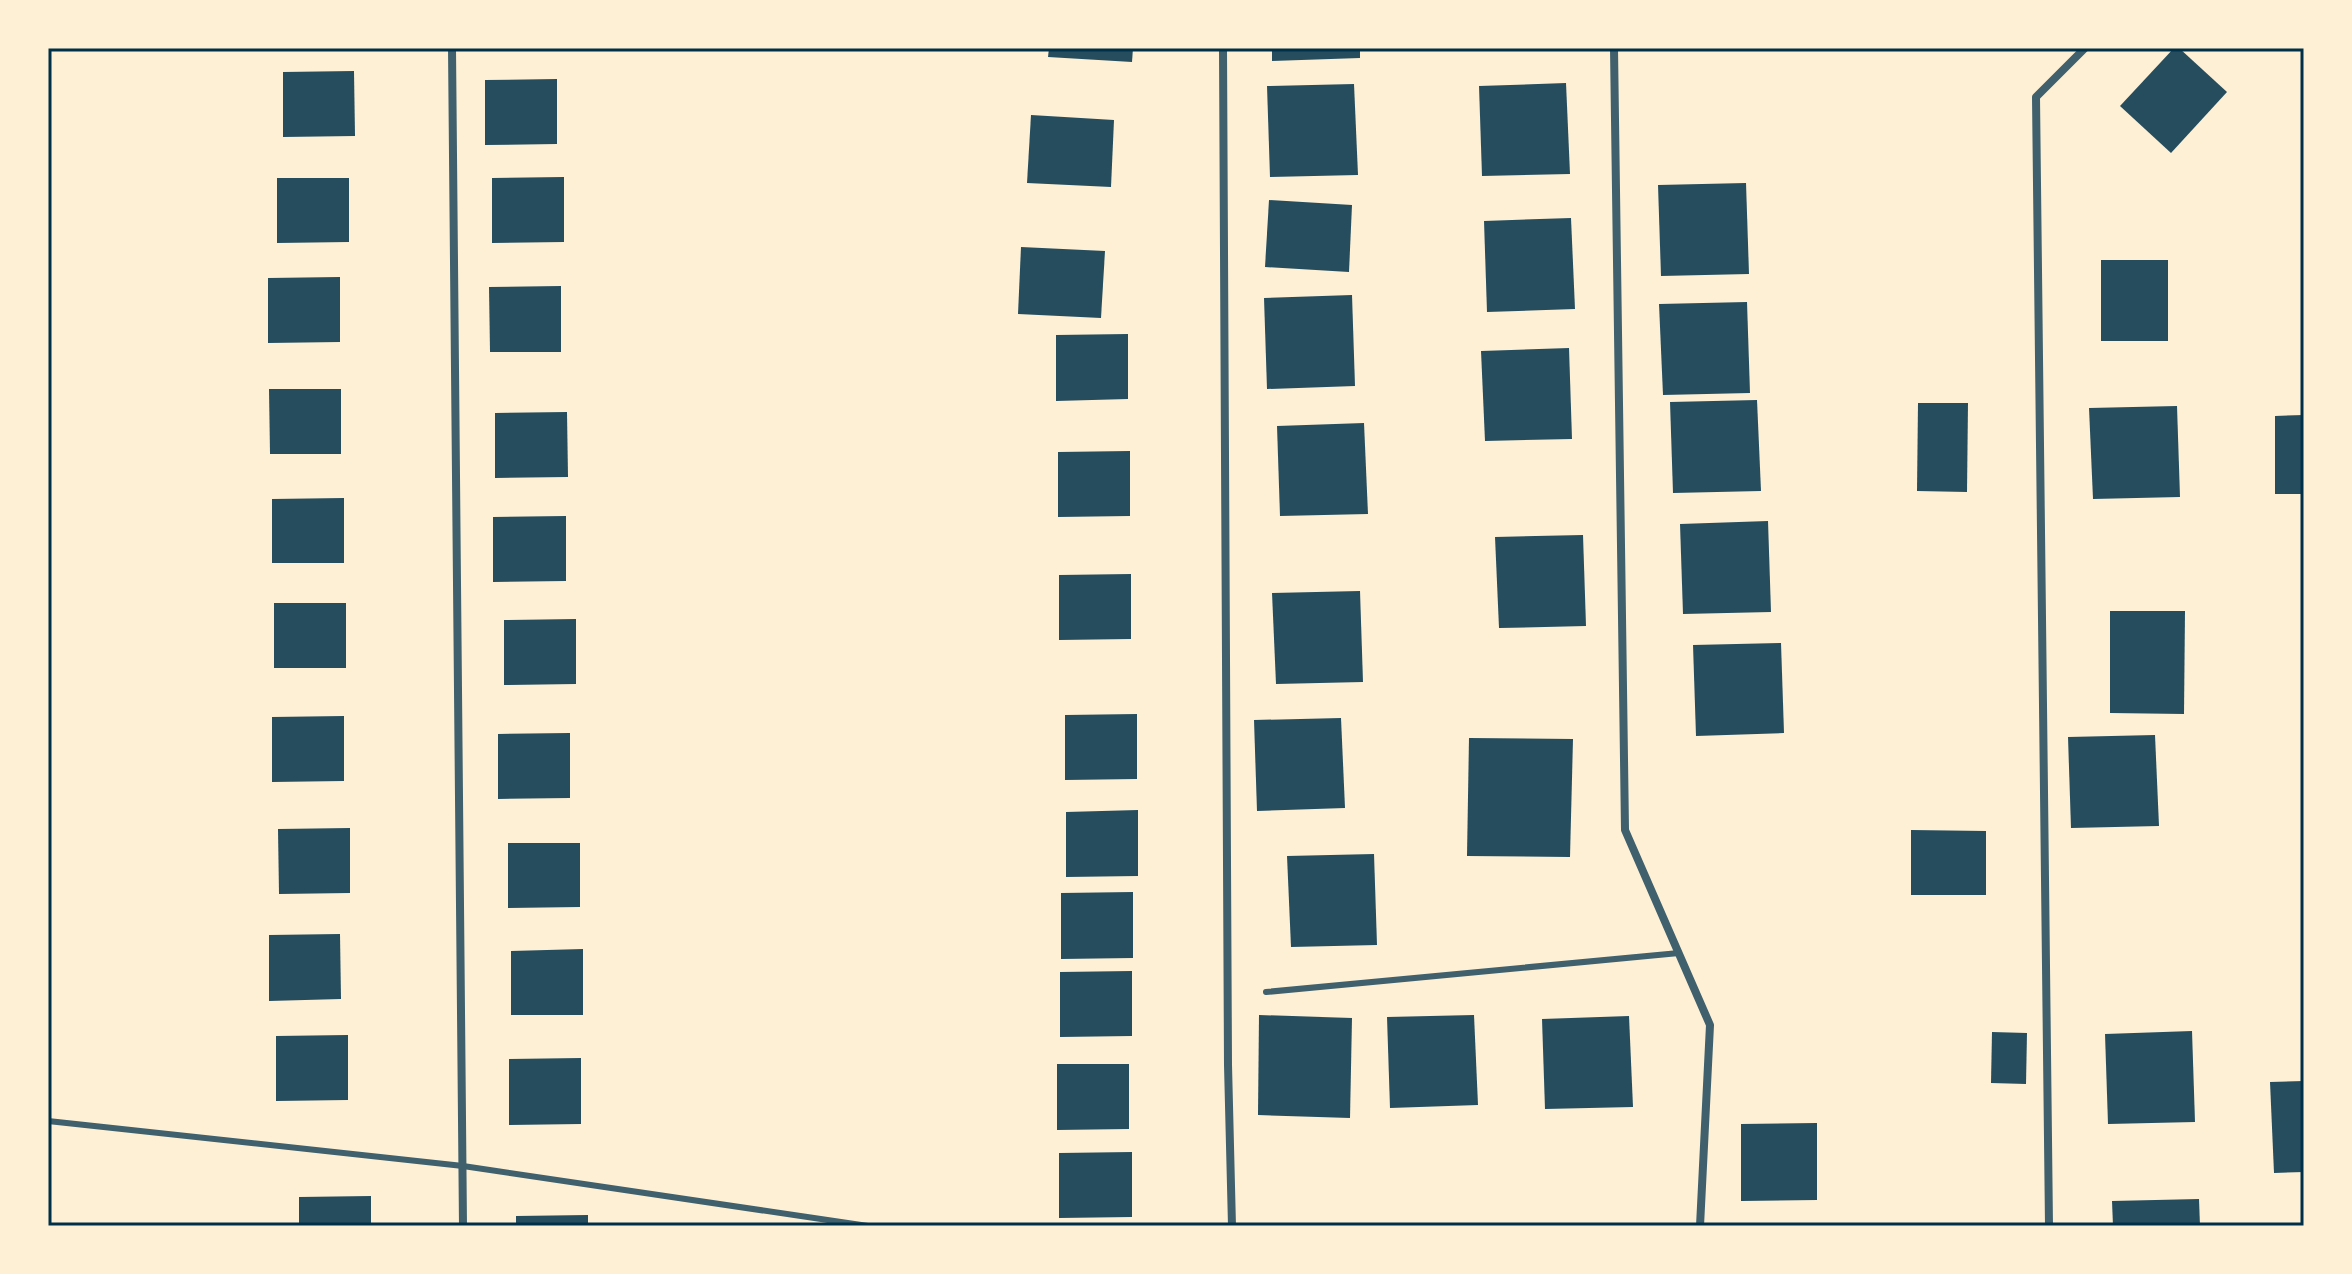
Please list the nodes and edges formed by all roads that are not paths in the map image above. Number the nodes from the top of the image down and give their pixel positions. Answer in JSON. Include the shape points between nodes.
{"nodes":[{"id":1,"x":452,"y":48,"type":"edge"},
{"id":2,"x":1223,"y":48,"type":"edge"},
{"id":3,"x":1614,"y":48,"type":"edge"},
{"id":4,"x":2085,"y":48,"type":"edge"},
{"id":5,"x":1679,"y":953,"type":"junction"},
{"id":6,"x":1266,"y":992,"type":"dead end"},
{"id":7,"x":48,"y":1121,"type":"edge"},
{"id":8,"x":463,"y":1166,"type":"junction"},
{"id":9,"x":463,"y":1226,"type":"edge"},
{"id":10,"x":868,"y":1226,"type":"edge"},
{"id":11,"x":1232,"y":1226,"type":"edge"},
{"id":12,"x":1700,"y":1226,"type":"edge"},
{"id":13,"x":2049,"y":1226,"type":"edge"}],
"edges":[{"from":1,"to":8,"type":"street"},
{"from":2,"to":11,"type":"street"},
{"from":3,"to":5,"type":"street","via":[[1625,830]]},
{"from":4,"to":13,"type":"street","via":[[2036,97]]},
{"from":5,"to":6,"type":"lane"},
{"from":5,"to":12,"type":"street","via":[[1710,1025]]},
{"from":7,"to":8,"type":"lane"},
{"from":8,"to":9,"type":"street"},
{"from":8,"to":10,"type":"lane"}]}
